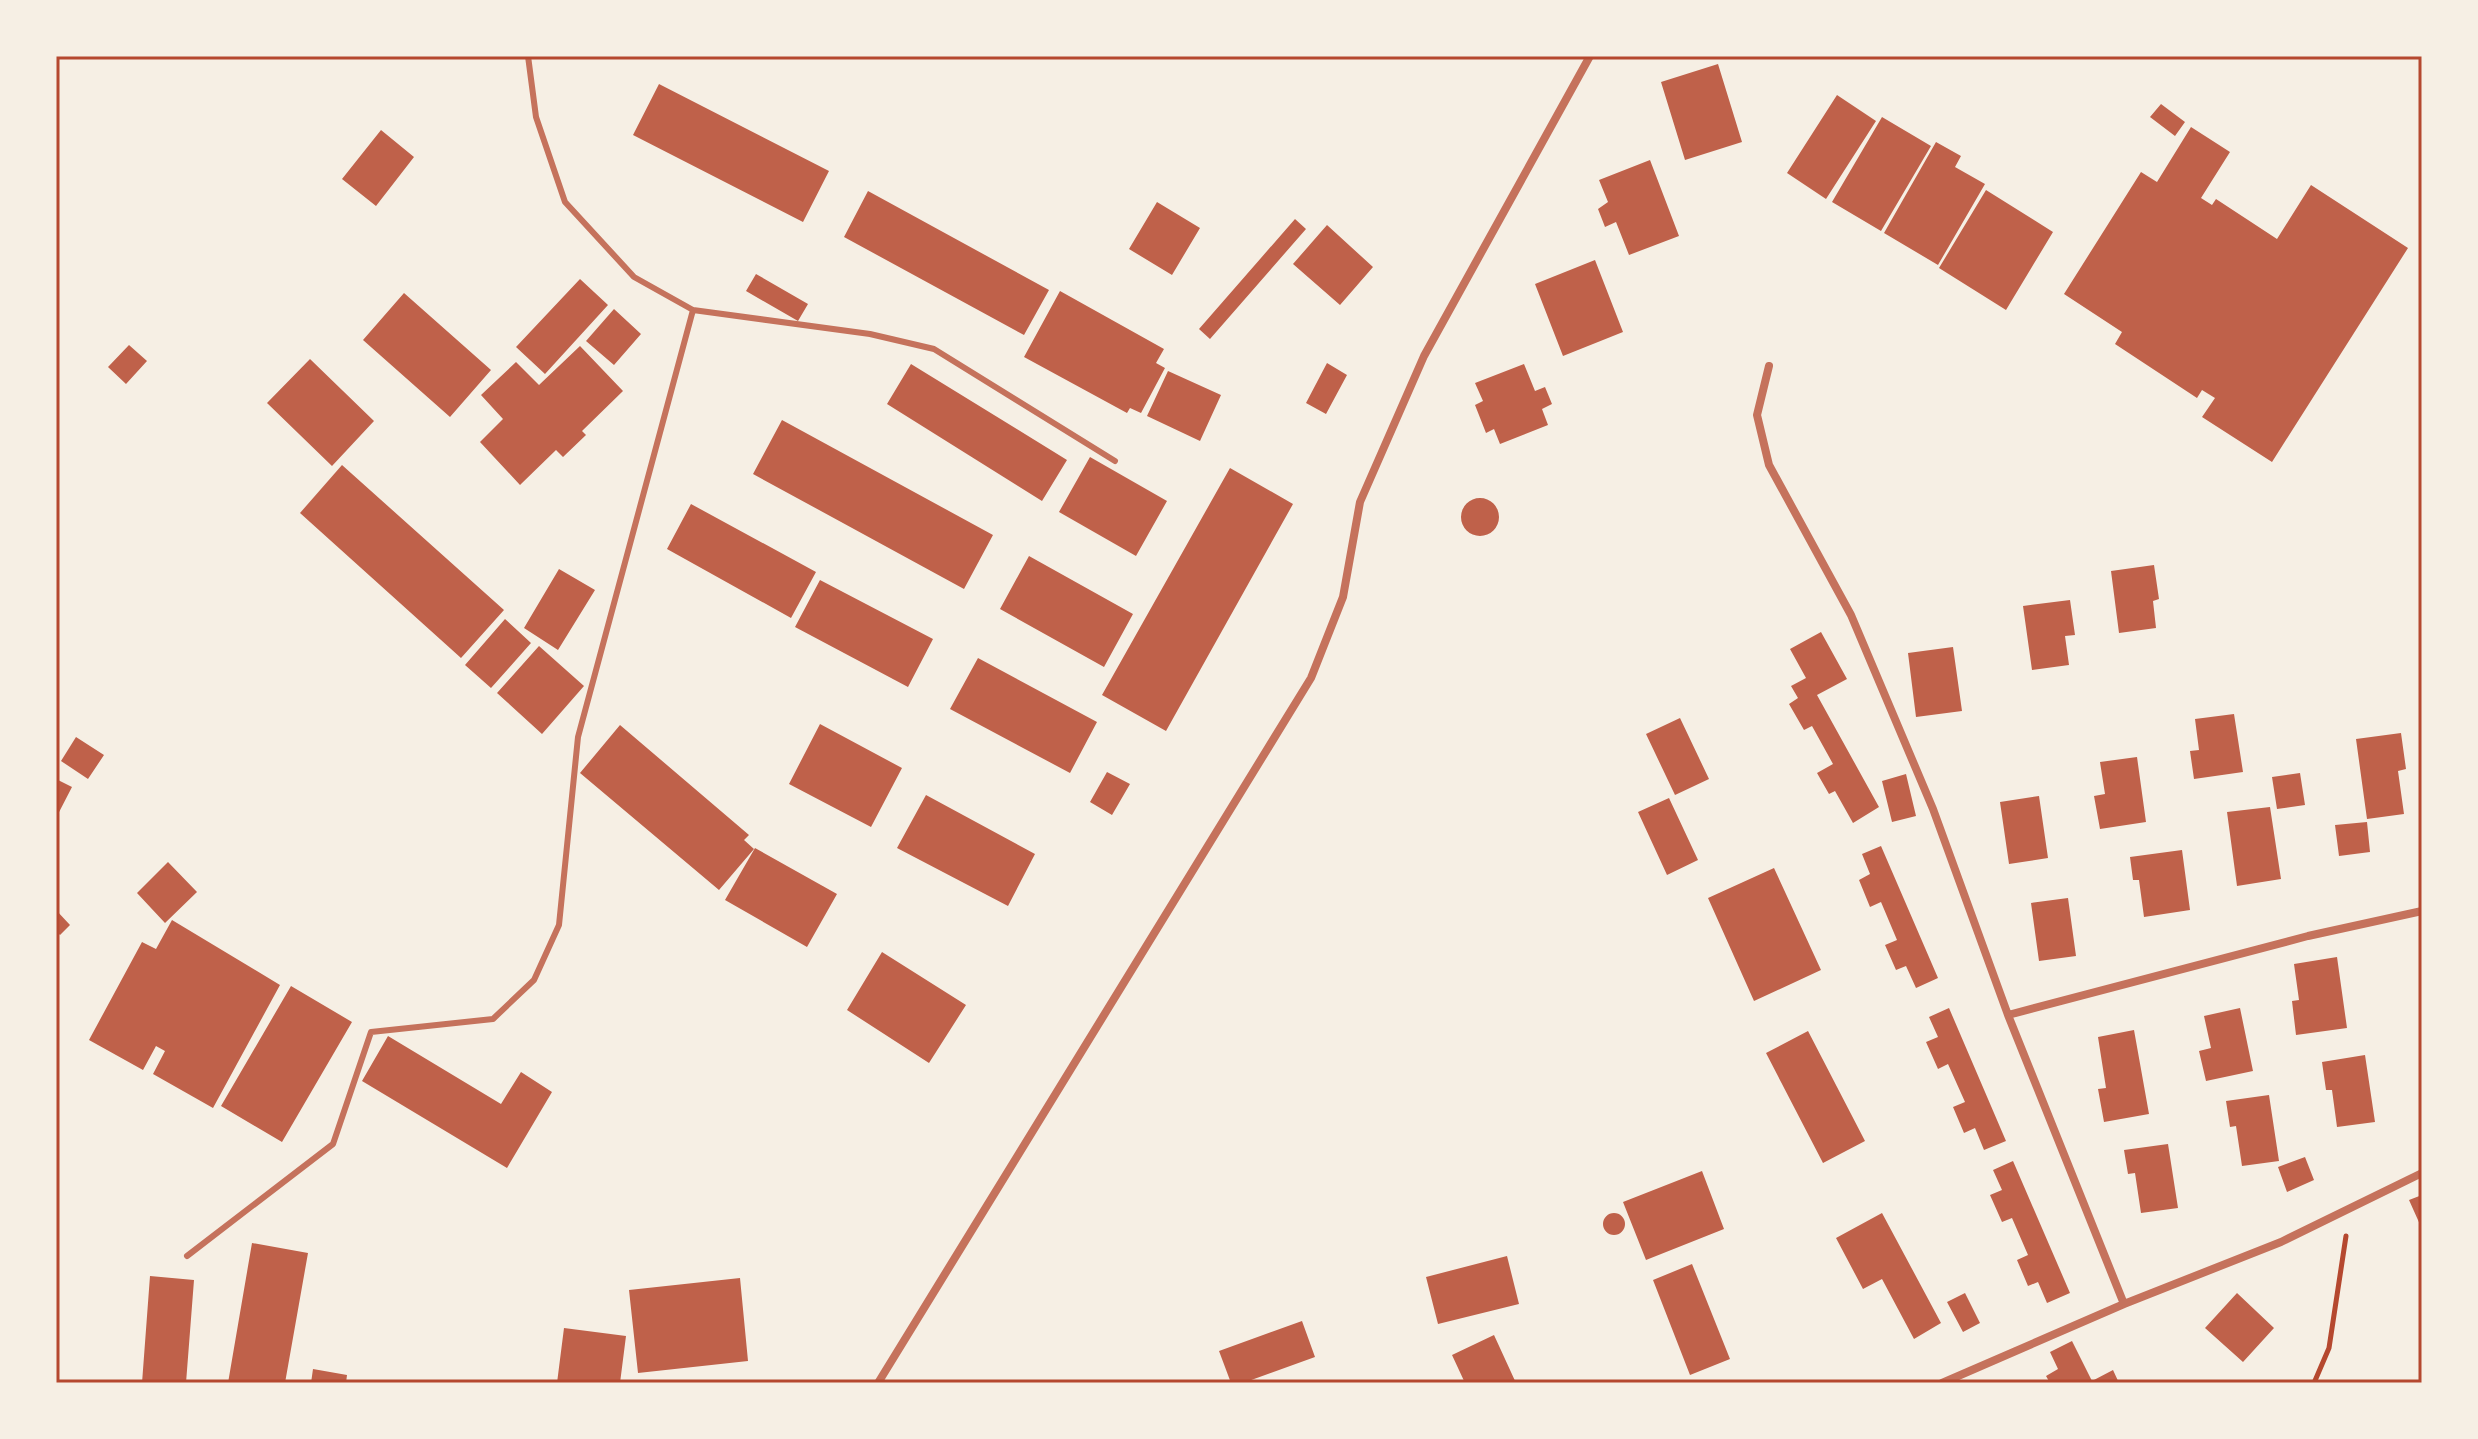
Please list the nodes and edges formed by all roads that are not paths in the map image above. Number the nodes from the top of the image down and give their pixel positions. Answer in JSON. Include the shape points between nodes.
{"nodes":[{"id":1,"x":528,"y":56,"type":"edge"},
{"id":2,"x":1590,"y":56,"type":"edge"},
{"id":3,"x":693,"y":310,"type":"junction"},
{"id":4,"x":1769,"y":366,"type":"dead end"},
{"id":5,"x":1115,"y":461,"type":"dead end"},
{"id":6,"x":2422,"y":911,"type":"edge"},
{"id":7,"x":2008,"y":1015,"type":"junction"},
{"id":8,"x":2422,"y":1173,"type":"edge"},
{"id":9,"x":187,"y":1256,"type":"dead end"},
{"id":10,"x":2124,"y":1304,"type":"junction"},
{"id":11,"x":878,"y":1383,"type":"edge"},
{"id":12,"x":1942,"y":1383,"type":"edge"}],
"edges":[{"from":1,"to":3,"type":"lane","via":[[536,117],[565,202],[634,277]]},
{"from":2,"to":11,"type":"street","via":[[1424,356],[1360,502],[1343,597],[1311,678]]},
{"from":3,"to":5,"type":"lane","via":[[870,334],[934,349]]},
{"from":3,"to":9,"type":"lane","via":[[578,737],[559,925],[534,980],[493,1019],[371,1032],[333,1144]]},
{"from":4,"to":7,"type":"street","via":[[1757,415],[1769,465],[1851,615],[1933,809]]},
{"from":6,"to":7,"type":"street"},
{"from":7,"to":10,"type":"street"},
{"from":8,"to":10,"type":"street","via":[[2281,1242]]},
{"from":10,"to":12,"type":"street"}]}
